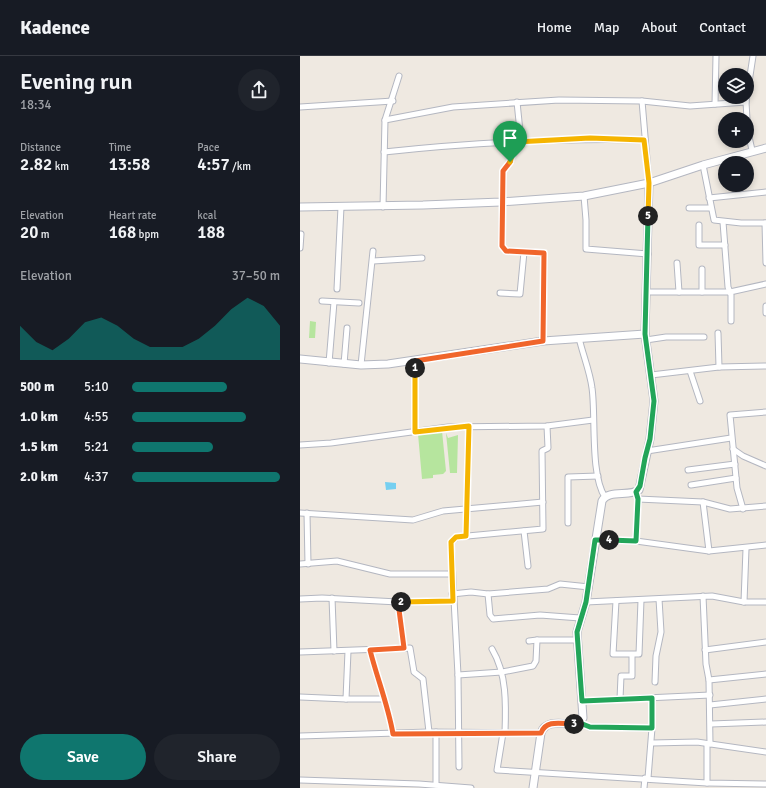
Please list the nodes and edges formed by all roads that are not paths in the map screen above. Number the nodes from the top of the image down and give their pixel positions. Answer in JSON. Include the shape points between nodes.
{"nodes":[{"id":1,"x":716,"y":56,"type":"edge"},
{"id":2,"x":753,"y":56,"type":"edge"},
{"id":3,"x":751,"y":68,"type":"edge"},
{"id":4,"x":399,"y":76,"type":"dead end"},
{"id":5,"x":393,"y":101,"type":"junction"},
{"id":6,"x":642,"y":101,"type":"junction"},
{"id":7,"x":517,"y":102,"type":"junction"},
{"id":8,"x":715,"y":104,"type":"junction"},
{"id":9,"x":718,"y":104,"type":"edge"},
{"id":10,"x":300,"y":107,"type":"edge"},
{"id":11,"x":385,"y":120,"type":"junction"},
{"id":12,"x":644,"y":140,"type":"junction"},
{"id":13,"x":518,"y":141,"type":"junction"},
{"id":14,"x":766,"y":148,"type":"edge"},
{"id":15,"x":752,"y":150,"type":"joint"},
{"id":16,"x":384,"y":152,"type":"junction"},
{"id":17,"x":703,"y":165,"type":"junction"},
{"id":18,"x":649,"y":183,"type":"junction"},
{"id":19,"x":766,"y":192,"type":"edge"},
{"id":20,"x":584,"y":196,"type":"junction"},
{"id":21,"x":709,"y":198,"type":"junction"},
{"id":22,"x":501,"y":202,"type":"junction"},
{"id":23,"x":300,"y":206,"type":"edge"},
{"id":24,"x":340,"y":207,"type":"junction"},
{"id":25,"x":383,"y":207,"type":"junction"},
{"id":26,"x":689,"y":208,"type":"dead end"},
{"id":27,"x":710,"y":208,"type":"junction"},
{"id":28,"x":723,"y":222,"type":"junction"},
{"id":29,"x":765,"y":223,"type":"edge"},
{"id":30,"x":699,"y":225,"type":"dead end"},
{"id":31,"x":766,"y":232,"type":"edge"},
{"id":32,"x":301,"y":234,"type":"dead end"},
{"id":33,"x":725,"y":245,"type":"junction"},
{"id":34,"x":300,"y":248,"type":"edge"},
{"id":35,"x":373,"y":251,"type":"dead end"},
{"id":36,"x":524,"y":252,"type":"junction"},
{"id":37,"x":648,"y":254,"type":"junction"},
{"id":38,"x":422,"y":258,"type":"dead end"},
{"id":39,"x":373,"y":261,"type":"junction"},
{"id":40,"x":677,"y":263,"type":"dead end"},
{"id":41,"x":766,"y":263,"type":"edge"},
{"id":42,"x":702,"y":269,"type":"dead end"},
{"id":43,"x":766,"y":284,"type":"edge"},
{"id":44,"x":337,"y":289,"type":"dead end"},
{"id":45,"x":646,"y":292,"type":"junction"},
{"id":46,"x":679,"y":292,"type":"junction"},
{"id":47,"x":702,"y":292,"type":"junction"},
{"id":48,"x":730,"y":292,"type":"junction"},
{"id":49,"x":500,"y":293,"type":"dead end"},
{"id":50,"x":322,"y":301,"type":"dead end"},
{"id":51,"x":334,"y":302,"type":"junction"},
{"id":52,"x":359,"y":303,"type":"dead end"},
{"id":53,"x":766,"y":306,"type":"edge"},
{"id":54,"x":766,"y":313,"type":"edge"},
{"id":55,"x":731,"y":321,"type":"dead end"},
{"id":56,"x":347,"y":328,"type":"dead end"},
{"id":57,"x":718,"y":333,"type":"dead end"},
{"id":58,"x":645,"y":337,"type":"junction"},
{"id":59,"x":704,"y":337,"type":"dead end"},
{"id":60,"x":579,"y":338,"type":"junction"},
{"id":61,"x":543,"y":341,"type":"junction"},
{"id":62,"x":300,"y":359,"type":"edge"},
{"id":63,"x":415,"y":361,"type":"junction"},
{"id":64,"x":329,"y":363,"type":"junction"},
{"id":65,"x":344,"y":364,"type":"junction"},
{"id":66,"x":361,"y":365,"type":"junction"},
{"id":67,"x":766,"y":366,"type":"edge"},
{"id":68,"x":719,"y":367,"type":"junction"},
{"id":69,"x":690,"y":371,"type":"junction"},
{"id":70,"x":651,"y":375,"type":"junction"},
{"id":71,"x":700,"y":402,"type":"dead end"},
{"id":72,"x":766,"y":412,"type":"edge"},
{"id":73,"x":593,"y":420,"type":"junction"},
{"id":74,"x":469,"y":426,"type":"junction"},
{"id":75,"x":547,"y":426,"type":"junction"},
{"id":76,"x":415,"y":432,"type":"junction"},
{"id":77,"x":731,"y":438,"type":"junction"},
{"id":78,"x":300,"y":445,"type":"edge"},
{"id":79,"x":733,"y":448,"type":"junction"},
{"id":80,"x":647,"y":451,"type":"junction"},
{"id":81,"x":734,"y":464,"type":"junction"},
{"id":82,"x":766,"y":466,"type":"edge"},
{"id":83,"x":688,"y":470,"type":"dead end"},
{"id":84,"x":598,"y":476,"type":"junction"},
{"id":85,"x":736,"y":478,"type":"junction"},
{"id":86,"x":691,"y":485,"type":"dead end"},
{"id":87,"x":637,"y":495,"type":"junction"},
{"id":88,"x":605,"y":497,"type":"junction"},
{"id":89,"x":543,"y":502,"type":"junction"},
{"id":90,"x":703,"y":502,"type":"junction"},
{"id":91,"x":766,"y":506,"type":"edge"},
{"id":92,"x":466,"y":508,"type":"junction"},
{"id":93,"x":743,"y":509,"type":"junction"},
{"id":94,"x":300,"y":512,"type":"edge"},
{"id":95,"x":307,"y":513,"type":"junction"},
{"id":96,"x":568,"y":523,"type":"dead end"},
{"id":97,"x":524,"y":531,"type":"junction"},
{"id":98,"x":466,"y":536,"type":"junction"},
{"id":99,"x":595,"y":540,"type":"junction"},
{"id":100,"x":636,"y":541,"type":"junction"},
{"id":101,"x":766,"y":545,"type":"edge"},
{"id":102,"x":746,"y":549,"type":"junction"},
{"id":103,"x":709,"y":551,"type":"junction"},
{"id":104,"x":300,"y":564,"type":"edge"},
{"id":105,"x":308,"y":564,"type":"junction"},
{"id":106,"x":528,"y":566,"type":"dead end"},
{"id":107,"x":452,"y":574,"type":"junction"},
{"id":108,"x":589,"y":586,"type":"junction"},
{"id":109,"x":452,"y":594,"type":"junction"},
{"id":110,"x":488,"y":594,"type":"junction"},
{"id":111,"x":703,"y":596,"type":"junction"},
{"id":112,"x":332,"y":598,"type":"junction"},
{"id":113,"x":300,"y":599,"type":"edge"},
{"id":114,"x":659,"y":599,"type":"junction"},
{"id":115,"x":640,"y":600,"type":"junction"},
{"id":116,"x":453,"y":601,"type":"junction"},
{"id":117,"x":616,"y":601,"type":"junction"},
{"id":118,"x":398,"y":602,"type":"junction"},
{"id":119,"x":586,"y":602,"type":"junction"},
{"id":120,"x":744,"y":602,"type":"junction"},
{"id":121,"x":766,"y":602,"type":"edge"},
{"id":122,"x":580,"y":618,"type":"junction"},
{"id":123,"x":529,"y":640,"type":"dead end"},
{"id":124,"x":537,"y":640,"type":"junction"},
{"id":125,"x":577,"y":640,"type":"junction"},
{"id":126,"x":766,"y":642,"type":"edge"},
{"id":127,"x":404,"y":648,"type":"junction"},
{"id":128,"x":492,"y":649,"type":"dead end"},
{"id":129,"x":370,"y":650,"type":"junction"},
{"id":130,"x":705,"y":650,"type":"junction"},
{"id":131,"x":334,"y":651,"type":"junction"},
{"id":132,"x":348,"y":651,"type":"junction"},
{"id":133,"x":300,"y":652,"type":"edge"},
{"id":134,"x":632,"y":655,"type":"junction"},
{"id":135,"x":502,"y":672,"type":"junction"},
{"id":136,"x":766,"y":674,"type":"edge"},
{"id":137,"x":458,"y":676,"type":"junction"},
{"id":138,"x":709,"y":680,"type":"junction"},
{"id":139,"x":655,"y":682,"type":"dead end"},
{"id":140,"x":710,"y":695,"type":"junction"},
{"id":141,"x":300,"y":697,"type":"edge"},
{"id":142,"x":652,"y":698,"type":"junction"},
{"id":143,"x":346,"y":699,"type":"junction"},
{"id":144,"x":384,"y":699,"type":"junction"},
{"id":145,"x":620,"y":699,"type":"junction"},
{"id":146,"x":766,"y":699,"type":"edge"},
{"id":147,"x":582,"y":701,"type":"junction"},
{"id":148,"x":710,"y":705,"type":"junction"},
{"id":149,"x":766,"y":722,"type":"edge"},
{"id":150,"x":580,"y":723,"type":"junction"},
{"id":151,"x":711,"y":724,"type":"junction"},
{"id":152,"x":652,"y":728,"type":"junction"},
{"id":153,"x":429,"y":732,"type":"junction"},
{"id":154,"x":436,"y":732,"type":"junction"},
{"id":155,"x":459,"y":732,"type":"junction"},
{"id":156,"x":504,"y":733,"type":"junction"},
{"id":157,"x":541,"y":733,"type":"junction"},
{"id":158,"x":393,"y":734,"type":"junction"},
{"id":159,"x":300,"y":736,"type":"edge"},
{"id":160,"x":652,"y":744,"type":"junction"},
{"id":161,"x":708,"y":744,"type":"junction"},
{"id":162,"x":766,"y":752,"type":"edge"},
{"id":163,"x":459,"y":767,"type":"dead end"},
{"id":164,"x":534,"y":774,"type":"junction"},
{"id":165,"x":647,"y":778,"type":"junction"},
{"id":166,"x":300,"y":780,"type":"edge"},
{"id":167,"x":707,"y":783,"type":"junction"},
{"id":168,"x":766,"y":784,"type":"edge"},
{"id":169,"x":436,"y":785,"type":"junction"},
{"id":170,"x":713,"y":786,"type":"edge"},
{"id":171,"x":470,"y":788,"type":"edge"},
{"id":172,"x":533,"y":788,"type":"edge"},
{"id":173,"x":644,"y":788,"type":"edge"}],
"edges":[{"from":1,"to":8,"type":"street"},
{"from":2,"to":3,"type":"street"},
{"from":4,"to":5,"type":"street"},
{"from":5,"to":10,"type":"street"},
{"from":5,"to":11,"type":"street"},
{"from":6,"to":7,"type":"street"},
{"from":6,"to":8,"type":"street","via":[[690,106]]},
{"from":6,"to":12,"type":"street"},
{"from":7,"to":11,"type":"street","via":[[453,107]]},
{"from":7,"to":13,"type":"street"},
{"from":8,"to":9,"type":"street"},
{"from":11,"to":16,"type":"street"},
{"from":12,"to":13,"type":"street","via":[[590,138]]},
{"from":12,"to":18,"type":"street"},
{"from":13,"to":16,"type":"street"},
{"from":13,"to":22,"type":"street","via":[[510,161],[503,170]]},
{"from":14,"to":15,"type":"street"},
{"from":15,"to":17,"type":"street"},
{"from":16,"to":25,"type":"street"},
{"from":17,"to":18,"type":"street"},
{"from":17,"to":21,"type":"street"},
{"from":18,"to":20,"type":"street"},
{"from":18,"to":37,"type":"street"},
{"from":19,"to":21,"type":"street"},
{"from":20,"to":22,"type":"street"},
{"from":20,"to":37,"type":"street","via":[[586,249]]},
{"from":21,"to":27,"type":"street"},
{"from":22,"to":25,"type":"street"},
{"from":22,"to":36,"type":"street","via":[[502,248],[506,251]]},
{"from":23,"to":24,"type":"street"},
{"from":24,"to":25,"type":"street"},
{"from":24,"to":44,"type":"street"},
{"from":26,"to":27,"type":"street"},
{"from":27,"to":28,"type":"street","via":[[712,218]]},
{"from":28,"to":29,"type":"street"},
{"from":28,"to":33,"type":"street"},
{"from":29,"to":31,"type":"street"},
{"from":30,"to":33,"type":"street","via":[[699,245]]},
{"from":31,"to":41,"type":"street"},
{"from":32,"to":34,"type":"street"},
{"from":33,"to":48,"type":"street"},
{"from":35,"to":39,"type":"street"},
{"from":36,"to":49,"type":"street","via":[[520,294]]},
{"from":36,"to":61,"type":"street","via":[[544,253]]},
{"from":37,"to":45,"type":"street"},
{"from":38,"to":39,"type":"street"},
{"from":39,"to":66,"type":"street"},
{"from":40,"to":46,"type":"street"},
{"from":42,"to":47,"type":"street"},
{"from":43,"to":48,"type":"street"},
{"from":45,"to":46,"type":"street"},
{"from":45,"to":58,"type":"street"},
{"from":46,"to":47,"type":"street"},
{"from":47,"to":48,"type":"street"},
{"from":48,"to":55,"type":"street"},
{"from":50,"to":51,"type":"street"},
{"from":51,"to":52,"type":"street"},
{"from":51,"to":64,"type":"street"},
{"from":53,"to":54,"type":"street"},
{"from":56,"to":65,"type":"street"},
{"from":57,"to":68,"type":"street"},
{"from":58,"to":59,"type":"street"},
{"from":58,"to":60,"type":"street"},
{"from":58,"to":70,"type":"street"},
{"from":60,"to":61,"type":"street"},
{"from":60,"to":73,"type":"street","via":[[592,386]]},
{"from":61,"to":63,"type":"street"},
{"from":62,"to":64,"type":"street"},
{"from":63,"to":66,"type":"street"},
{"from":63,"to":76,"type":"street"},
{"from":64,"to":65,"type":"street"},
{"from":65,"to":66,"type":"street"},
{"from":67,"to":68,"type":"street"},
{"from":68,"to":69,"type":"street"},
{"from":69,"to":70,"type":"street"},
{"from":69,"to":71,"type":"street"},
{"from":70,"to":80,"type":"street","via":[[653,421]]},
{"from":72,"to":77,"type":"street","via":[[730,415]]},
{"from":73,"to":75,"type":"street"},
{"from":73,"to":84,"type":"street"},
{"from":74,"to":75,"type":"street"},
{"from":74,"to":76,"type":"street"},
{"from":74,"to":92,"type":"street"},
{"from":75,"to":89,"type":"street","via":[[548,448],[542,451]]},
{"from":76,"to":78,"type":"street"},
{"from":77,"to":79,"type":"street"},
{"from":77,"to":80,"type":"street"},
{"from":79,"to":81,"type":"street"},
{"from":79,"to":82,"type":"street","via":[[743,456]]},
{"from":80,"to":87,"type":"street"},
{"from":81,"to":83,"type":"street"},
{"from":81,"to":85,"type":"street"},
{"from":84,"to":88,"type":"street"},
{"from":84,"to":96,"type":"street","via":[[568,477]]},
{"from":85,"to":86,"type":"street"},
{"from":85,"to":93,"type":"street"},
{"from":87,"to":88,"type":"street"},
{"from":87,"to":90,"type":"street"},
{"from":87,"to":100,"type":"street"},
{"from":88,"to":99,"type":"street","via":[[602,501]]},
{"from":89,"to":92,"type":"street"},
{"from":89,"to":97,"type":"street","via":[[543,529]]},
{"from":90,"to":93,"type":"street","via":[[726,509]]},
{"from":90,"to":103,"type":"street"},
{"from":91,"to":93,"type":"street"},
{"from":92,"to":95,"type":"street","via":[[434,513],[413,520]]},
{"from":92,"to":98,"type":"street"},
{"from":94,"to":95,"type":"street"},
{"from":95,"to":105,"type":"street"},
{"from":97,"to":98,"type":"street"},
{"from":97,"to":106,"type":"street"},
{"from":98,"to":107,"type":"street","via":[[456,537],[452,541]]},
{"from":99,"to":100,"type":"street"},
{"from":99,"to":108,"type":"street"},
{"from":100,"to":103,"type":"street"},
{"from":101,"to":102,"type":"street"},
{"from":102,"to":103,"type":"street"},
{"from":102,"to":120,"type":"street"},
{"from":104,"to":105,"type":"street"},
{"from":105,"to":107,"type":"street","via":[[322,561],[344,562],[390,574]]},
{"from":107,"to":109,"type":"street"},
{"from":108,"to":110,"type":"street","via":[[560,584],[554,588]]},
{"from":108,"to":119,"type":"street"},
{"from":109,"to":110,"type":"street"},
{"from":109,"to":116,"type":"street"},
{"from":110,"to":122,"type":"street","via":[[490,615],[493,619],[540,615]]},
{"from":111,"to":114,"type":"street"},
{"from":111,"to":120,"type":"street","via":[[719,596]]},
{"from":111,"to":130,"type":"street"},
{"from":112,"to":113,"type":"street"},
{"from":112,"to":118,"type":"street"},
{"from":112,"to":131,"type":"street"},
{"from":114,"to":115,"type":"street"},
{"from":114,"to":139,"type":"street","via":[[661,632],[656,656]]},
{"from":115,"to":117,"type":"street"},
{"from":115,"to":134,"type":"street","via":[[639,654]]},
{"from":116,"to":118,"type":"street"},
{"from":116,"to":137,"type":"street"},
{"from":117,"to":119,"type":"street"},
{"from":117,"to":134,"type":"street","via":[[613,654]]},
{"from":118,"to":127,"type":"street"},
{"from":119,"to":122,"type":"street"},
{"from":120,"to":121,"type":"street"},
{"from":122,"to":125,"type":"street"},
{"from":123,"to":124,"type":"street"},
{"from":124,"to":125,"type":"street"},
{"from":124,"to":135,"type":"street","via":[[536,661],[533,666]]},
{"from":125,"to":147,"type":"street"},
{"from":126,"to":130,"type":"street"},
{"from":127,"to":129,"type":"street"},
{"from":127,"to":153,"type":"street","via":[[410,648],[414,672],[423,679]]},
{"from":128,"to":135,"type":"street"},
{"from":129,"to":132,"type":"street"},
{"from":129,"to":144,"type":"street"},
{"from":130,"to":138,"type":"street"},
{"from":131,"to":132,"type":"street"},
{"from":131,"to":133,"type":"street"},
{"from":132,"to":143,"type":"street"},
{"from":134,"to":145,"type":"street","via":[[632,676],[621,676]]},
{"from":135,"to":137,"type":"street"},
{"from":135,"to":156,"type":"street","via":[[506,701]]},
{"from":136,"to":138,"type":"street"},
{"from":137,"to":155,"type":"street"},
{"from":138,"to":140,"type":"street"},
{"from":140,"to":142,"type":"street"},
{"from":140,"to":148,"type":"street"},
{"from":141,"to":143,"type":"street"},
{"from":142,"to":145,"type":"street"},
{"from":142,"to":152,"type":"street"},
{"from":143,"to":144,"type":"street"},
{"from":144,"to":158,"type":"street"},
{"from":145,"to":147,"type":"street"},
{"from":146,"to":148,"type":"street"},
{"from":147,"to":150,"type":"street","via":[[584,716]]},
{"from":148,"to":151,"type":"street"},
{"from":149,"to":151,"type":"street"},
{"from":150,"to":152,"type":"street","via":[[590,727]]},
{"from":150,"to":157,"type":"street","via":[[548,724]]},
{"from":151,"to":161,"type":"street"},
{"from":152,"to":160,"type":"street"},
{"from":153,"to":154,"type":"street"},
{"from":153,"to":158,"type":"street"},
{"from":154,"to":155,"type":"street"},
{"from":154,"to":169,"type":"street"},
{"from":155,"to":156,"type":"street"},
{"from":155,"to":163,"type":"street"},
{"from":156,"to":157,"type":"street"},
{"from":156,"to":164,"type":"street","via":[[498,770]]},
{"from":157,"to":164,"type":"street"},
{"from":158,"to":159,"type":"street"},
{"from":160,"to":161,"type":"street"},
{"from":160,"to":165,"type":"street"},
{"from":161,"to":162,"type":"street"},
{"from":161,"to":167,"type":"street"},
{"from":164,"to":165,"type":"street"},
{"from":164,"to":172,"type":"street"},
{"from":165,"to":167,"type":"street"},
{"from":165,"to":173,"type":"street"},
{"from":166,"to":169,"type":"street"},
{"from":167,"to":170,"type":"street"},
{"from":168,"to":170,"type":"street"},
{"from":169,"to":171,"type":"street"}]}
